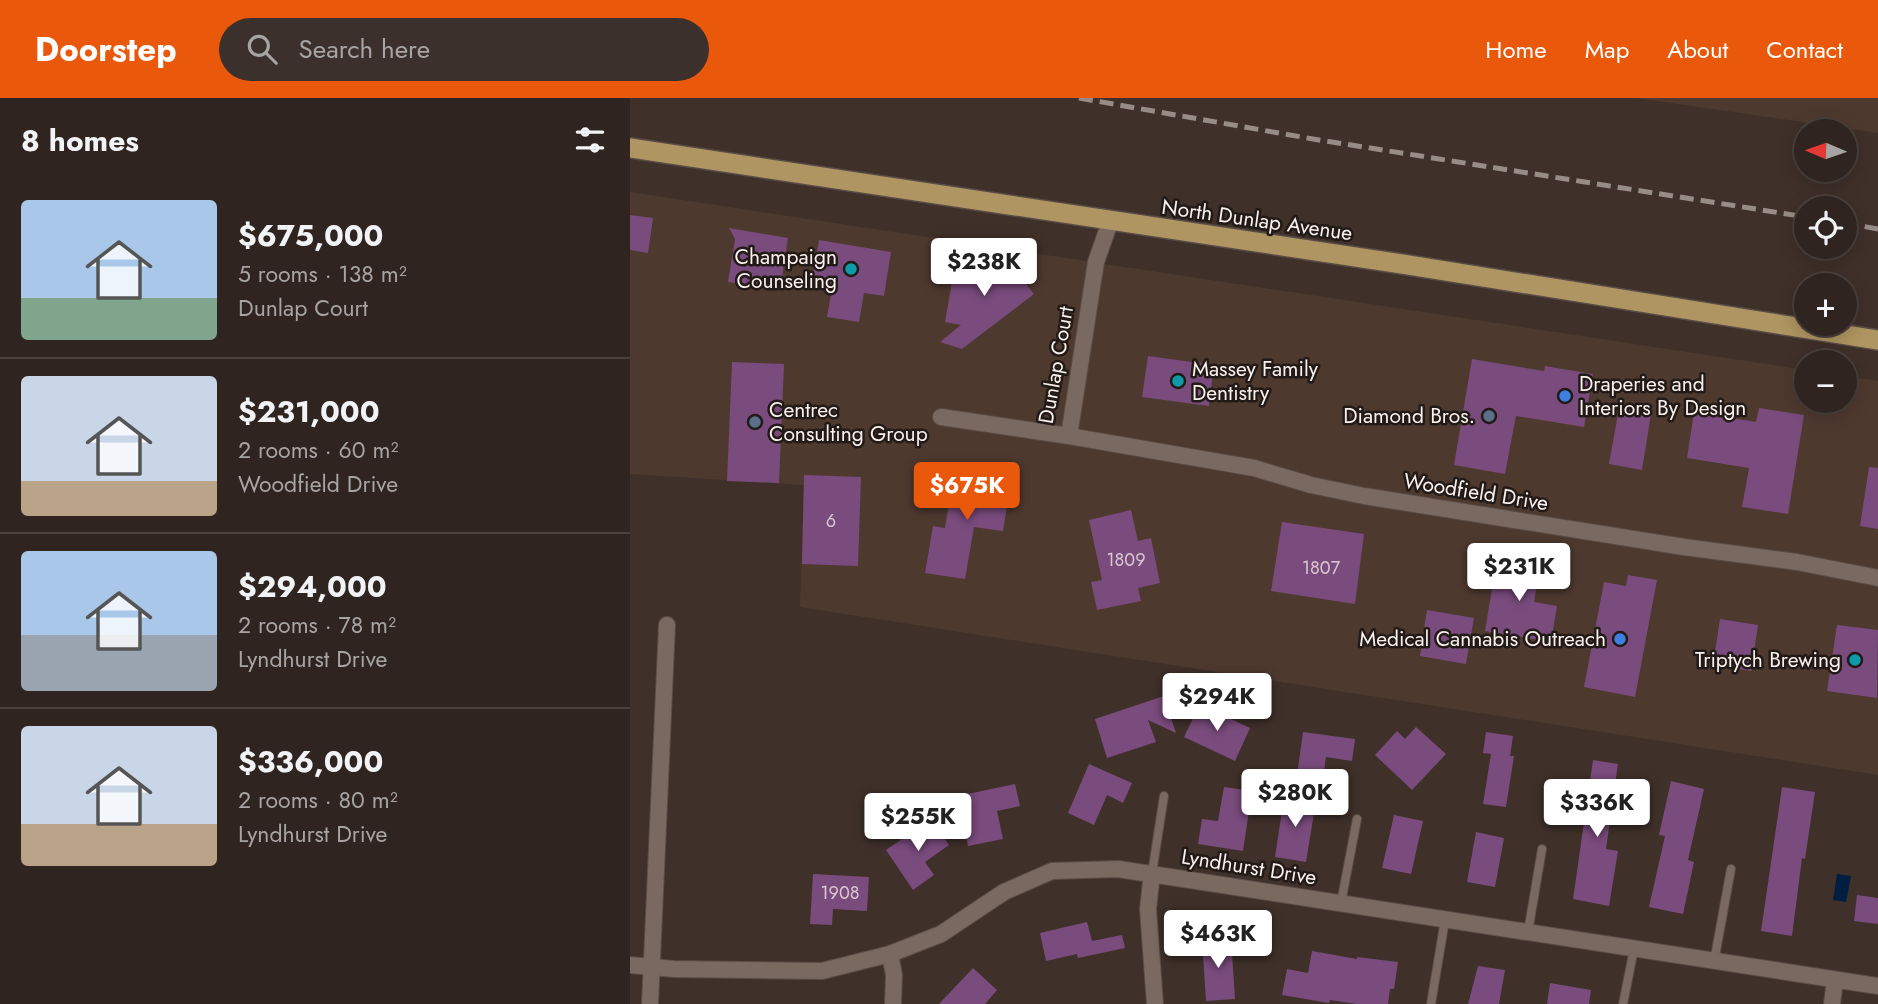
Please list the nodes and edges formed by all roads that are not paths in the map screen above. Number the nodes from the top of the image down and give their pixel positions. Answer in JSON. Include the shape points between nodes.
{"nodes":[{"id":1,"x":630,"y":148,"type":"edge"},
{"id":2,"x":1110,"y":222,"type":"junction"},
{"id":3,"x":1878,"y":340,"type":"edge"},
{"id":4,"x":941,"y":417,"type":"dead end"},
{"id":5,"x":1069,"y":436,"type":"junction"},
{"id":6,"x":1878,"y":578,"type":"edge"},
{"id":7,"x":667,"y":625,"type":"dead end"},
{"id":8,"x":1164,"y":796,"type":"dead end"},
{"id":9,"x":1357,"y":819,"type":"dead end"},
{"id":10,"x":1542,"y":849,"type":"dead end"},
{"id":11,"x":1731,"y":869,"type":"dead end"},
{"id":12,"x":1152,"y":873,"type":"junction"},
{"id":13,"x":1340,"y":903,"type":"junction"},
{"id":14,"x":1445,"y":920,"type":"junction"},
{"id":15,"x":1528,"y":932,"type":"junction"},
{"id":16,"x":1633,"y":948,"type":"junction"},
{"id":17,"x":890,"y":954,"type":"junction"},
{"id":18,"x":1714,"y":962,"type":"junction"},
{"id":19,"x":630,"y":965,"type":"edge"},
{"id":20,"x":652,"y":967,"type":"junction"},
{"id":21,"x":1835,"y":981,"type":"junction"},
{"id":22,"x":1878,"y":986,"type":"edge"},
{"id":23,"x":650,"y":1004,"type":"edge"},
{"id":24,"x":893,"y":1004,"type":"edge"},
{"id":25,"x":1156,"y":1004,"type":"edge"},
{"id":26,"x":1431,"y":1004,"type":"edge"},
{"id":27,"x":1623,"y":1004,"type":"edge"},
{"id":28,"x":1832,"y":1004,"type":"edge"}],
"edges":[{"from":1,"to":2,"type":"main road","name":"North Dunlap Avenue"},
{"from":2,"to":3,"type":"main road","name":"North Dunlap Avenue"},
{"from":2,"to":5,"type":"street","name":"Dunlap Court","via":[[1096,262]]},
{"from":4,"to":5,"type":"street","name":"Dunlap Court"},
{"from":5,"to":6,"type":"street","name":"Woodfield Drive","via":[[1254,468],[1364,496]]},
{"from":7,"to":20,"type":"street"},
{"from":8,"to":12,"type":"lane"},
{"from":9,"to":13,"type":"lane"},
{"from":10,"to":15,"type":"lane"},
{"from":11,"to":18,"type":"lane"},
{"from":12,"to":13,"type":"street","name":"Lyndhurst Drive"},
{"from":12,"to":17,"type":"street","name":"Lyndhurst Drive","via":[[1052,871],[1004,892],[941,934]]},
{"from":12,"to":25,"type":"street","via":[[1148,909]]},
{"from":13,"to":14,"type":"street","name":"Lyndhurst Drive"},
{"from":14,"to":15,"type":"street","name":"Lyndhurst Drive"},
{"from":14,"to":26,"type":"lane"},
{"from":15,"to":16,"type":"street","name":"Lyndhurst Drive"},
{"from":16,"to":18,"type":"street","name":"Lyndhurst Drive"},
{"from":16,"to":27,"type":"lane"},
{"from":17,"to":20,"type":"street","name":"Lyndhurst Drive","via":[[822,971]]},
{"from":17,"to":24,"type":"street"},
{"from":18,"to":21,"type":"street","name":"Lyndhurst Drive"},
{"from":19,"to":20,"type":"street","name":"Lyndhurst Drive"},
{"from":20,"to":23,"type":"street"},
{"from":21,"to":22,"type":"street","name":"Lyndhurst Drive"},
{"from":21,"to":28,"type":"street"}]}
